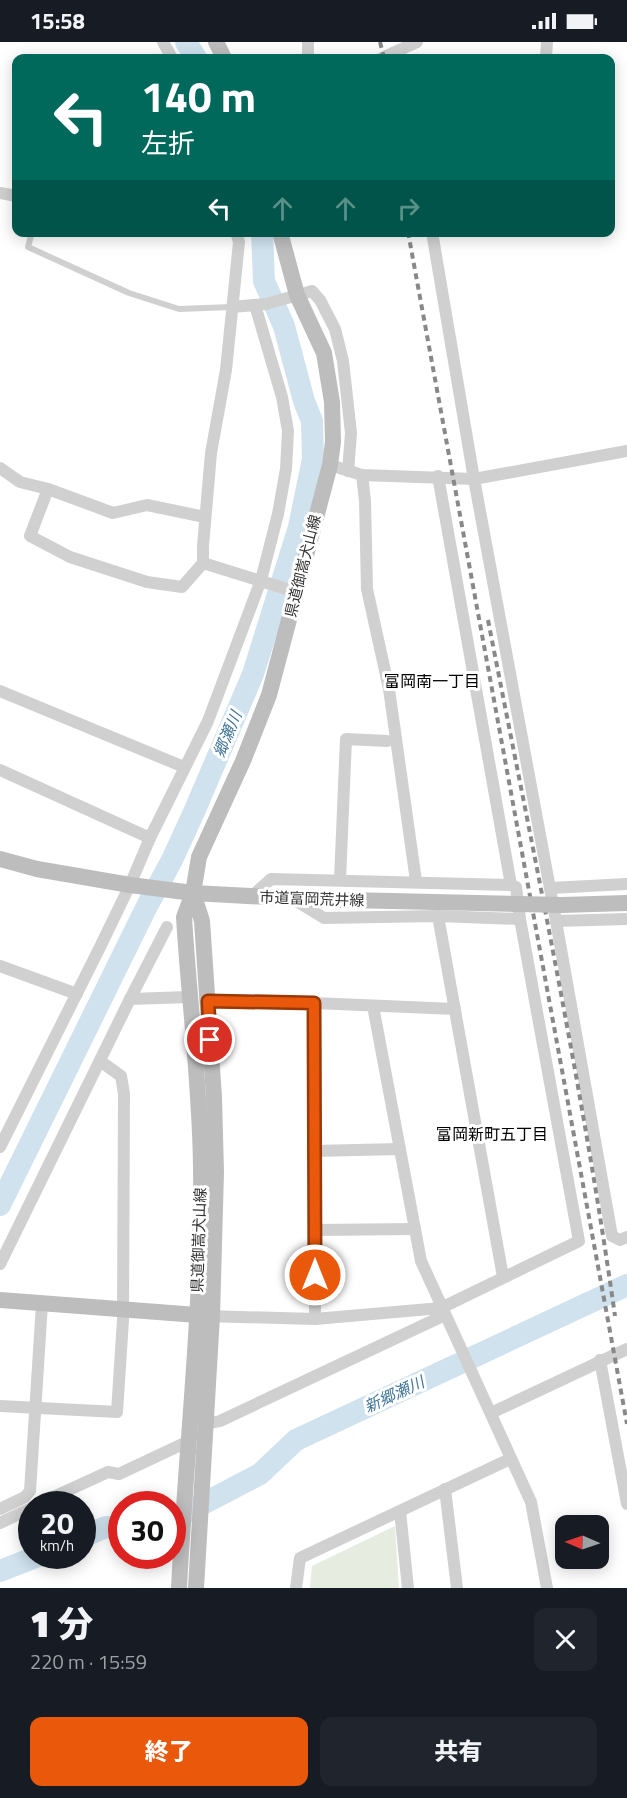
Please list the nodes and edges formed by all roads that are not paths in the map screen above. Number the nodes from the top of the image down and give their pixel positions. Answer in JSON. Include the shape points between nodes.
{"nodes":[{"id":1,"x":417,"y":42,"type":"edge"},
{"id":2,"x":395,"y":54,"type":"edge"},
{"id":3,"x":31,"y":237,"type":"edge"},
{"id":4,"x":238,"y":237,"type":"edge"},
{"id":5,"x":281,"y":237,"type":"edge"},
{"id":6,"x":433,"y":237,"type":"edge"},
{"id":7,"x":297,"y":295,"type":"junction"},
{"id":8,"x":260,"y":305,"type":"junction"},
{"id":9,"x":232,"y":307,"type":"junction"},
{"id":10,"x":627,"y":451,"type":"edge"},
{"id":11,"x":330,"y":465,"type":"junction"},
{"id":12,"x":0,"y":468,"type":"edge"},
{"id":13,"x":348,"y":471,"type":"junction"},
{"id":14,"x":362,"y":475,"type":"junction"},
{"id":15,"x":438,"y":476,"type":"junction"},
{"id":16,"x":474,"y":479,"type":"junction"},
{"id":17,"x":48,"y":489,"type":"junction"},
{"id":18,"x":206,"y":517,"type":"junction"},
{"id":19,"x":203,"y":563,"type":"junction"},
{"id":20,"x":261,"y":580,"type":"junction"},
{"id":21,"x":296,"y":592,"type":"junction"},
{"id":22,"x":0,"y":691,"type":"edge"},
{"id":23,"x":387,"y":741,"type":"dead end"},
{"id":24,"x":184,"y":767,"type":"junction"},
{"id":25,"x":0,"y":770,"type":"edge"},
{"id":26,"x":150,"y":838,"type":"junction"},
{"id":27,"x":0,"y":859,"type":"edge"},
{"id":28,"x":340,"y":880,"type":"junction"},
{"id":29,"x":416,"y":881,"type":"junction"},
{"id":30,"x":130,"y":885,"type":"junction"},
{"id":31,"x":511,"y":885,"type":"junction"},
{"id":32,"x":627,"y":885,"type":"edge"},
{"id":33,"x":550,"y":888,"type":"junction"},
{"id":34,"x":193,"y":893,"type":"junction"},
{"id":35,"x":251,"y":897,"type":"junction"},
{"id":36,"x":298,"y":899,"type":"junction"},
{"id":37,"x":627,"y":903,"type":"edge"},
{"id":38,"x":438,"y":916,"type":"junction"},
{"id":39,"x":520,"y":919,"type":"junction"},
{"id":40,"x":627,"y":919,"type":"edge"},
{"id":41,"x":556,"y":921,"type":"junction"},
{"id":42,"x":167,"y":927,"type":"dead end"},
{"id":43,"x":0,"y":966,"type":"edge"},
{"id":44,"x":77,"y":994,"type":"junction"},
{"id":45,"x":189,"y":997,"type":"junction"},
{"id":46,"x":130,"y":999,"type":"junction"},
{"id":47,"x":208,"y":1001,"type":"junction"},
{"id":48,"x":314,"y":1003,"type":"junction"},
{"id":49,"x":373,"y":1006,"type":"junction"},
{"id":50,"x":455,"y":1009,"type":"junction"},
{"id":51,"x":100,"y":1060,"type":"junction"},
{"id":52,"x":0,"y":1147,"type":"edge"},
{"id":53,"x":400,"y":1149,"type":"junction"},
{"id":54,"x":314,"y":1151,"type":"junction"},
{"id":55,"x":415,"y":1229,"type":"junction"},
{"id":56,"x":315,"y":1230,"type":"junction"},
{"id":57,"x":627,"y":1237,"type":"edge"},
{"id":58,"x":0,"y":1264,"type":"edge"},
{"id":59,"x":503,"y":1277,"type":"junction"},
{"id":60,"x":0,"y":1300,"type":"edge"},
{"id":61,"x":42,"y":1304,"type":"junction"},
{"id":62,"x":123,"y":1310,"type":"junction"},
{"id":63,"x":443,"y":1311,"type":"junction"},
{"id":64,"x":205,"y":1316,"type":"junction"},
{"id":65,"x":315,"y":1319,"type":"junction"},
{"id":66,"x":627,"y":1349,"type":"edge"},
{"id":67,"x":600,"y":1360,"type":"junction"},
{"id":68,"x":0,"y":1407,"type":"edge"},
{"id":69,"x":35,"y":1408,"type":"junction"},
{"id":70,"x":490,"y":1413,"type":"junction"},
{"id":71,"x":206,"y":1424,"type":"junction"},
{"id":72,"x":194,"y":1447,"type":"junction"},
{"id":73,"x":510,"y":1459,"type":"junction"},
{"id":74,"x":445,"y":1489,"type":"junction"},
{"id":75,"x":66,"y":1491,"type":"edge"},
{"id":76,"x":627,"y":1504,"type":"edge"},
{"id":77,"x":0,"y":1509,"type":"edge"},
{"id":78,"x":400,"y":1510,"type":"junction"},
{"id":79,"x":18,"y":1515,"type":"edge"},
{"id":80,"x":0,"y":1523,"type":"edge"},
{"id":81,"x":190,"y":1547,"type":"junction"},
{"id":82,"x":179,"y":1588,"type":"edge"},
{"id":83,"x":196,"y":1588,"type":"edge"},
{"id":84,"x":296,"y":1588,"type":"edge"},
{"id":85,"x":408,"y":1588,"type":"edge"},
{"id":86,"x":457,"y":1588,"type":"edge"},
{"id":87,"x":547,"y":1588,"type":"edge"}],
"edges":[{"from":1,"to":2,"type":"street"},
{"from":3,"to":9,"type":"lane","via":[[28,247],[129,293],[179,309]]},
{"from":4,"to":9,"type":"street"},
{"from":5,"to":7,"type":"main road","name":"県道御嵩犬山線"},
{"from":6,"to":16,"type":"street"},
{"from":7,"to":8,"type":"street"},
{"from":7,"to":11,"type":"main road","name":"県道御嵩犬山線","via":[[324,353],[332,402]]},
{"from":7,"to":13,"type":"street","via":[[312,291],[335,329],[343,361],[351,433]]},
{"from":8,"to":9,"type":"street"},
{"from":8,"to":20,"type":"street","via":[[288,431],[278,514]]},
{"from":9,"to":18,"type":"street"},
{"from":10,"to":16,"type":"street"},
{"from":11,"to":13,"type":"street"},
{"from":11,"to":21,"type":"main road","name":"県道御嵩犬山線"},
{"from":12,"to":17,"type":"street","via":[[20,482]]},
{"from":13,"to":14,"type":"street"},
{"from":14,"to":15,"type":"street"},
{"from":14,"to":29,"type":"street","via":[[367,589],[389,690]]},
{"from":15,"to":16,"type":"street"},
{"from":15,"to":31,"type":"street"},
{"from":16,"to":33,"type":"street"},
{"from":17,"to":18,"type":"street","via":[[113,513],[147,505]]},
{"from":17,"to":19,"type":"street","via":[[30,536],[70,557],[147,582],[182,587]]},
{"from":18,"to":19,"type":"street"},
{"from":19,"to":20,"type":"street"},
{"from":20,"to":21,"type":"street"},
{"from":20,"to":24,"type":"street","via":[[208,721]]},
{"from":21,"to":34,"type":"main road","name":"県道御嵩犬山線","via":[[269,695],[199,856]]},
{"from":22,"to":24,"type":"street"},
{"from":23,"to":28,"type":"street","via":[[345,739]]},
{"from":24,"to":26,"type":"street"},
{"from":25,"to":26,"type":"street"},
{"from":26,"to":30,"type":"street"},
{"from":27,"to":30,"type":"main road","name":"市道富岡荒井線"},
{"from":28,"to":29,"type":"street"},
{"from":28,"to":35,"type":"street","via":[[271,879]]},
{"from":29,"to":31,"type":"street"},
{"from":30,"to":34,"type":"main road","name":"市道富岡荒井線"},
{"from":30,"to":44,"type":"street"},
{"from":31,"to":39,"type":"street","via":[[516,887]]},
{"from":32,"to":33,"type":"street"},
{"from":33,"to":41,"type":"street"},
{"from":34,"to":35,"type":"main road","name":"市道富岡荒井線"},
{"from":34,"to":45,"type":"main road","name":"県道御嵩犬山線","via":[[184,917]]},
{"from":34,"to":47,"type":"main road","name":"県道御嵩犬山線","via":[[201,921]]},
{"from":35,"to":36,"type":"main road","name":"市道富岡荒井線"},
{"from":36,"to":37,"type":"main road","name":"市道富岡荒井線","bridge":true},
{"from":36,"to":38,"type":"street","via":[[324,918]]},
{"from":38,"to":39,"type":"street"},
{"from":38,"to":50,"type":"street"},
{"from":39,"to":59,"type":"street","via":[[579,1241]]},
{"from":40,"to":41,"type":"street"},
{"from":41,"to":57,"type":"street","via":[[612,1236],[620,1240]]},
{"from":42,"to":46,"type":"street"},
{"from":43,"to":44,"type":"street"},
{"from":44,"to":52,"type":"street"},
{"from":45,"to":46,"type":"street"},
{"from":45,"to":64,"type":"main road","name":"県道御嵩犬山線","via":[[197,1074]]},
{"from":46,"to":51,"type":"street"},
{"from":47,"to":48,"type":"street"},
{"from":47,"to":64,"type":"main road","name":"県道御嵩犬山線","via":[[216,1173]]},
{"from":48,"to":49,"type":"street"},
{"from":48,"to":54,"type":"street"},
{"from":49,"to":50,"type":"street"},
{"from":49,"to":53,"type":"street"},
{"from":50,"to":59,"type":"street"},
{"from":51,"to":58,"type":"street"},
{"from":51,"to":62,"type":"street","via":[[121,1076],[124,1094]]},
{"from":53,"to":54,"type":"street"},
{"from":53,"to":55,"type":"street"},
{"from":54,"to":56,"type":"street"},
{"from":55,"to":56,"type":"street"},
{"from":55,"to":63,"type":"street","via":[[421,1261]]},
{"from":56,"to":65,"type":"street"},
{"from":59,"to":63,"type":"street"},
{"from":60,"to":61,"type":"main road"},
{"from":61,"to":62,"type":"main road"},
{"from":61,"to":69,"type":"street"},
{"from":62,"to":64,"type":"main road"},
{"from":62,"to":69,"type":"street","via":[[117,1412]]},
{"from":63,"to":65,"type":"street"},
{"from":63,"to":70,"type":"street"},
{"from":63,"to":71,"type":"street","via":[[220,1421]]},
{"from":64,"to":65,"type":"street"},
{"from":64,"to":71,"type":"main road","name":"県道御嵩犬山線"},
{"from":64,"to":72,"type":"main road","name":"県道御嵩犬山線"},
{"from":66,"to":67,"type":"street"},
{"from":67,"to":70,"type":"street"},
{"from":67,"to":76,"type":"street"},
{"from":68,"to":69,"type":"street"},
{"from":69,"to":77,"type":"street","via":[[30,1491]]},
{"from":70,"to":73,"type":"street"},
{"from":71,"to":72,"type":"main road","name":"県道御嵩犬山線"},
{"from":72,"to":75,"type":"street","via":[[119,1474],[108,1472]]},
{"from":72,"to":81,"type":"main road","name":"県道御嵩犬山線"},
{"from":73,"to":74,"type":"street"},
{"from":73,"to":87,"type":"street","via":[[531,1502]]},
{"from":74,"to":78,"type":"street"},
{"from":74,"to":86,"type":"street"},
{"from":78,"to":84,"type":"street","via":[[300,1558]]},
{"from":78,"to":85,"type":"street"},
{"from":79,"to":80,"type":"street"},
{"from":81,"to":82,"type":"main road","name":"県道御嵩犬山線"},
{"from":81,"to":83,"type":"main road","name":"県道御嵩犬山線"}]}
